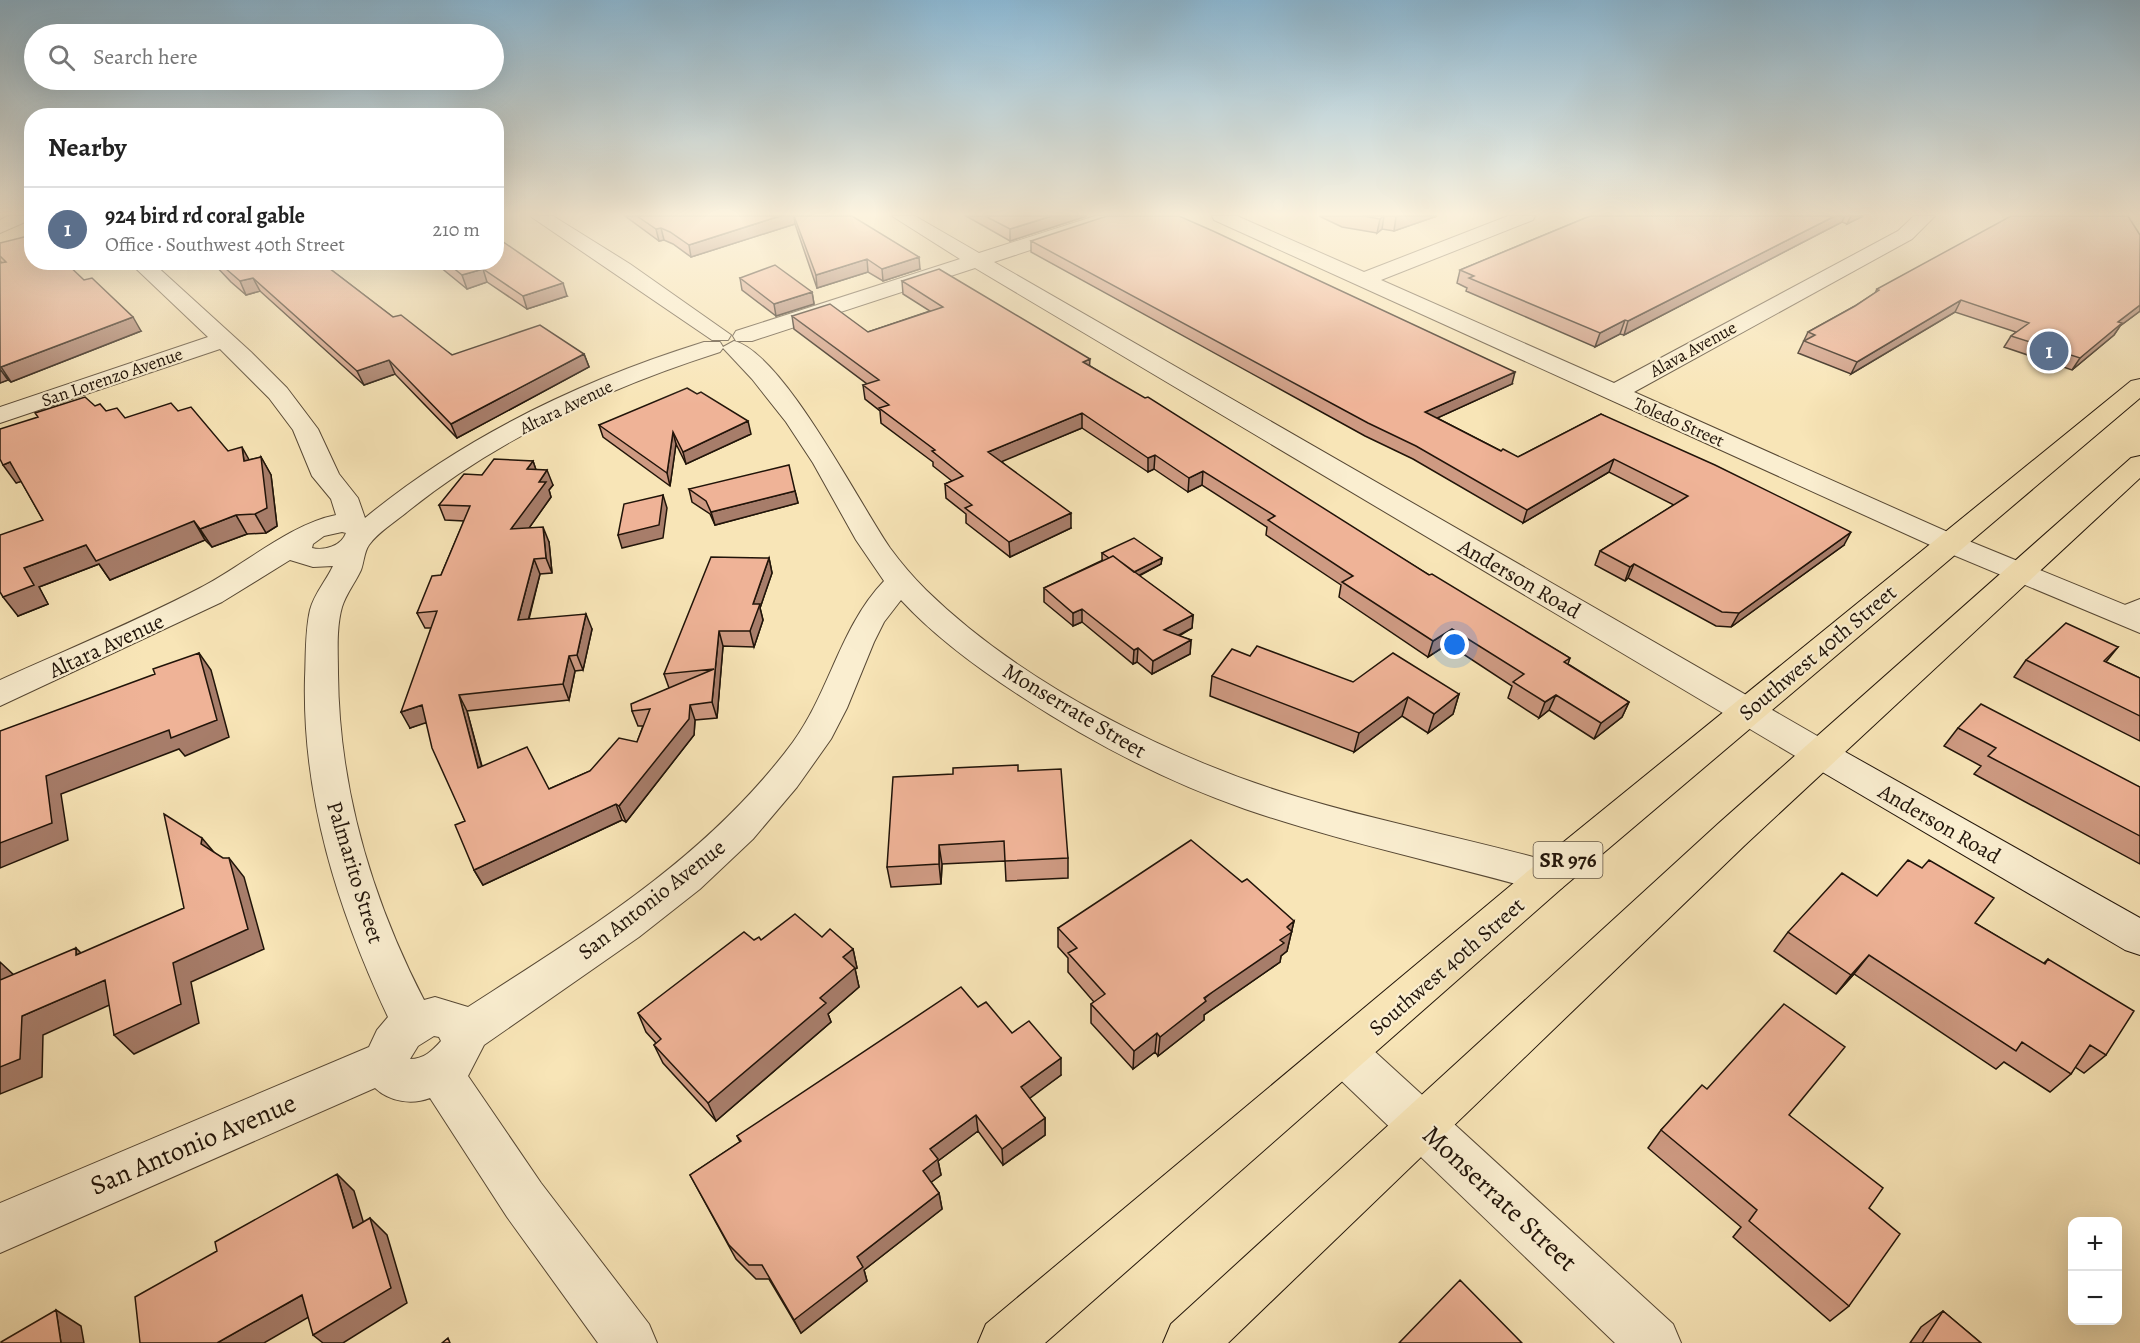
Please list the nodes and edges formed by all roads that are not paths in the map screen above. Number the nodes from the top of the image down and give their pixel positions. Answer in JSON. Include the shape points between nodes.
{"nodes":[{"id":1,"x":157,"y":279,"type":"edge"},
{"id":2,"x":640,"y":279,"type":"edge"},
{"id":3,"x":919,"y":279,"type":"edge"},
{"id":4,"x":1009,"y":279,"type":"edge"},
{"id":5,"x":1361,"y":279,"type":"edge"},
{"id":6,"x":1367,"y":279,"type":"edge"},
{"id":7,"x":1825,"y":279,"type":"edge"},
{"id":8,"x":1364,"y":280,"type":"junction"},
{"id":9,"x":223,"y":340,"type":"junction"},
{"id":10,"x":727,"y":341,"type":"junction"},
{"id":11,"x":2140,"y":386,"type":"edge"},
{"id":12,"x":1614,"y":393,"type":"junction"},
{"id":13,"x":0,"y":415,"type":"edge"},
{"id":14,"x":2140,"y":464,"type":"edge"},
{"id":15,"x":326,"y":476,"type":"junction"},
{"id":16,"x":351,"y":529,"type":"junction"},
{"id":17,"x":1949,"y":543,"type":"junction"},
{"id":18,"x":305,"y":552,"type":"junction"},
{"id":19,"x":2020,"y":573,"type":"junction"},
{"id":20,"x":901,"y":582,"type":"junction"},
{"id":21,"x":326,"y":606,"type":"junction"},
{"id":22,"x":2133,"y":614,"type":"edge"},
{"id":23,"x":0,"y":694,"type":"edge"},
{"id":24,"x":1746,"y":710,"type":"junction"},
{"id":25,"x":1820,"y":754,"type":"junction"},
{"id":26,"x":1548,"y":877,"type":"junction"},
{"id":27,"x":2140,"y":938,"type":"edge"},
{"id":28,"x":400,"y":1043,"type":"junction"},
{"id":29,"x":451,"y":1053,"type":"junction"},
{"id":30,"x":1345,"y":1054,"type":"junction"},
{"id":31,"x":1423,"y":1125,"type":"junction"},
{"id":32,"x":0,"y":1228,"type":"edge"},
{"id":33,"x":630,"y":1343,"type":"edge"},
{"id":34,"x":1005,"y":1343,"type":"edge"},
{"id":35,"x":1190,"y":1343,"type":"edge"},
{"id":36,"x":1654,"y":1343,"type":"edge"}],
"edges":[{"from":1,"to":9,"type":"street"},
{"from":2,"to":10,"type":"street","name":"Monserrate Street"},
{"from":3,"to":10,"type":"street","name":"Altara Avenue"},
{"from":4,"to":24,"type":"street","name":"Anderson Road"},
{"from":5,"to":8,"type":"street","name":"Toledo Street"},
{"from":6,"to":8,"type":"street"},
{"from":7,"to":12,"type":"street","name":"Alava Avenue"},
{"from":8,"to":12,"type":"street","name":"Toledo Street"},
{"from":9,"to":13,"type":"street","name":"San Lorenzo Avenue"},
{"from":9,"to":15,"type":"street","via":[[262,376],[305,429]]},
{"from":10,"to":16,"type":"street","name":"Altara Avenue","via":[[576,400]]},
{"from":10,"to":20,"type":"street","name":"Monserrate Street","via":[[797,419],[867,537]]},
{"from":11,"to":17,"type":"main road","name":"Southwest 40th Street","number":"SR 976"},
{"from":12,"to":17,"type":"street","name":"Toledo Street"},
{"from":14,"to":19,"type":"main road"},
{"from":15,"to":16,"type":"street","via":[[344,498]]},
{"from":15,"to":18,"type":"street"},
{"from":16,"to":18,"type":"street","name":"Altara Avenue"},
{"from":16,"to":21,"type":"street","name":"Palmarito Street","via":[[345,573]]},
{"from":17,"to":19,"type":"street","name":"Toledo Street"},
{"from":17,"to":24,"type":"main road","name":"Southwest 40th Street","number":"SR 976"},
{"from":18,"to":21,"type":"street"},
{"from":18,"to":23,"type":"street","name":"Altara Avenue"},
{"from":19,"to":22,"type":"street","name":"Toledo Street"},
{"from":19,"to":25,"type":"main road"},
{"from":20,"to":26,"type":"street","name":"Monserrate Street","via":[[945,625],[1004,669],[1085,722],[1150,756],[1219,784],[1342,824],[1452,849]]},
{"from":20,"to":29,"type":"street","name":"San Antonio Avenue","via":[[865,624],[830,708],[807,748],[738,830],[647,908]]},
{"from":21,"to":28,"type":"street","name":"Palmarito Street","via":[[321,674],[324,752],[335,813],[381,955]]},
{"from":24,"to":25,"type":"street","name":"Anderson Road"},
{"from":24,"to":26,"type":"main road","name":"Southwest 40th Street","number":"SR 976"},
{"from":25,"to":27,"type":"street","name":"Anderson Road"},
{"from":25,"to":31,"type":"main road"},
{"from":26,"to":30,"type":"main road","name":"Southwest 40th Street","number":"SR 976"},
{"from":28,"to":29,"type":"street","name":"San Antonio Avenue","via":[[435,1016],[446,1017],[455,1020]]},
{"from":28,"to":29,"type":"street","name":"San Antonio Avenue","via":[[388,1070],[403,1081],[421,1080]]},
{"from":28,"to":32,"type":"street","name":"San Antonio Avenue"},
{"from":29,"to":33,"type":"street","via":[[524,1200]]},
{"from":30,"to":31,"type":"street","name":"Monserrate Street"},
{"from":30,"to":34,"type":"main road","name":"Southwest 40th Street","number":"SR 976"},
{"from":31,"to":35,"type":"main road"},
{"from":31,"to":36,"type":"street","name":"Monserrate Street"}]}
